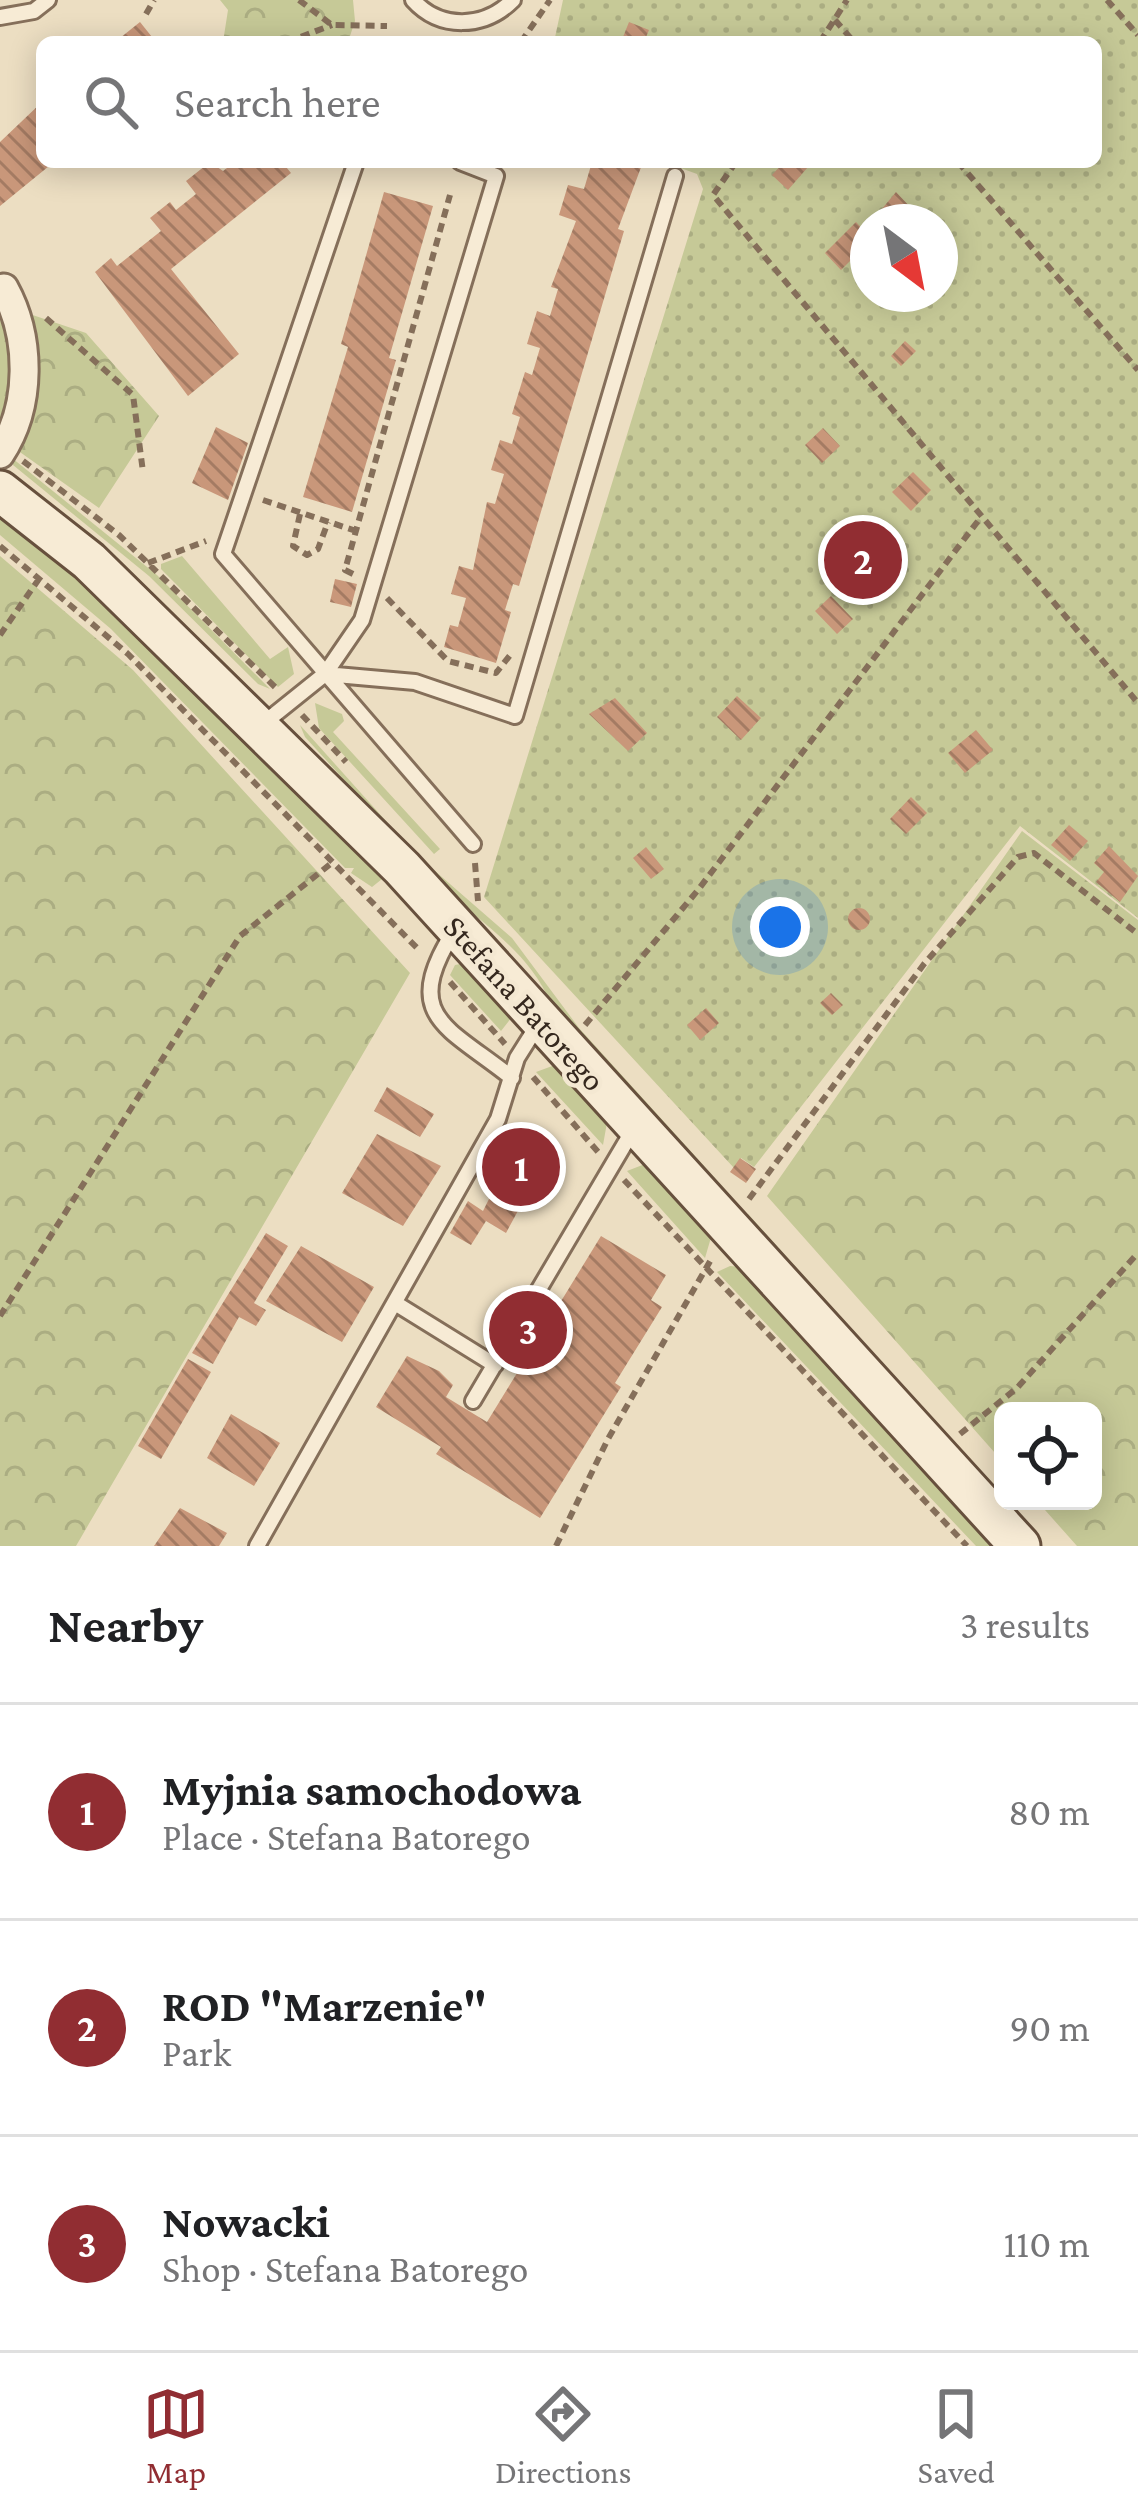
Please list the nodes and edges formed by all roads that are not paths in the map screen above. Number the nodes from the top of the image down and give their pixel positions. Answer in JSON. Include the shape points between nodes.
{"nodes":[{"id":1,"x":48,"y":0,"type":"edge"},
{"id":2,"x":413,"y":0,"type":"edge"},
{"id":3,"x":513,"y":0,"type":"edge"},
{"id":4,"x":0,"y":17,"type":"edge"},
{"id":5,"x":354,"y":168,"type":"edge"},
{"id":6,"x":475,"y":168,"type":"edge"},
{"id":7,"x":675,"y":176,"type":"dead end"},
{"id":8,"x":4,"y":288,"type":"dead end"},
{"id":9,"x":0,"y":454,"type":"edge"},
{"id":10,"x":0,"y":490,"type":"edge"},
{"id":11,"x":325,"y":674,"type":"junction"},
{"id":12,"x":260,"y":726,"type":"junction"},
{"id":13,"x":473,"y":844,"type":"road end"},
{"id":14,"x":467,"y":914,"type":"junction"},
{"id":15,"x":542,"y":1019,"type":"junction"},
{"id":16,"x":512,"y":1078,"type":"junction"},
{"id":17,"x":636,"y":1126,"type":"junction"},
{"id":18,"x":394,"y":1303,"type":"junction"},
{"id":19,"x":495,"y":1365,"type":"junction"},
{"id":20,"x":473,"y":1401,"type":"dead end"},
{"id":21,"x":257,"y":1546,"type":"edge"},
{"id":22,"x":1020,"y":1546,"type":"edge"}],
"edges":[{"from":1,"to":4,"type":"lane"},
{"from":2,"to":3,"type":"lane","via":[[429,17],[460,23],[488,18]]},
{"from":5,"to":11,"type":"lane","via":[[223,554]]},
{"from":6,"to":11,"type":"lane","via":[[496,176],[362,620]]},
{"from":7,"to":11,"type":"lane","via":[[515,716],[415,682]]},
{"from":8,"to":9,"type":"street","via":[[25,359],[21,406]]},
{"from":10,"to":12,"type":"main road","name":"Stefana Batorego","via":[[89,561]]},
{"from":11,"to":12,"type":"lane"},
{"from":11,"to":13,"type":"lane"},
{"from":12,"to":14,"type":"main road","name":"Stefana Batorego"},
{"from":14,"to":15,"type":"main road","name":"Stefana Batorego"},
{"from":14,"to":16,"type":"lane","via":[[428,981],[431,1006]]},
{"from":15,"to":16,"type":"lane"},
{"from":15,"to":17,"type":"main road","name":"Stefana Batorego"},
{"from":16,"to":18,"type":"lane","via":[[498,1119]]},
{"from":17,"to":19,"type":"lane"},
{"from":17,"to":22,"type":"main road","name":"Stefana Batorego"},
{"from":18,"to":19,"type":"lane"},
{"from":18,"to":21,"type":"lane"},
{"from":19,"to":20,"type":"lane"}]}
